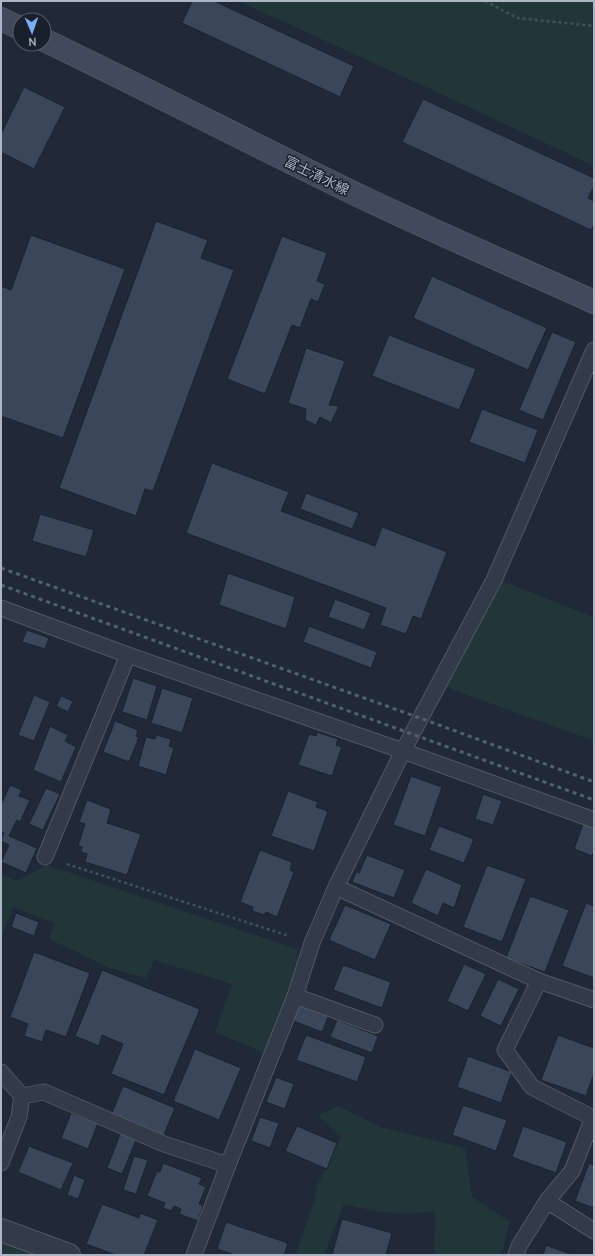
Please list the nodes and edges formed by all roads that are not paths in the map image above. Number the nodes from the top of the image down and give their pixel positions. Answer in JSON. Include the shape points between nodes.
{"nodes":[{"id":1,"x":1,"y":19,"type":"edge"},
{"id":2,"x":12,"y":24,"type":"edge"},
{"id":3,"x":52,"y":44,"type":"edge"},
{"id":4,"x":594,"y":302,"type":"edge"},
{"id":5,"x":594,"y":350,"type":"edge"},
{"id":6,"x":1,"y":608,"type":"edge"},
{"id":7,"x":128,"y":655,"type":"junction"},
{"id":8,"x":403,"y":750,"type":"junction"},
{"id":9,"x":594,"y":820,"type":"edge"},
{"id":10,"x":45,"y":857,"type":"road end"},
{"id":11,"x":336,"y":887,"type":"junction"},
{"id":12,"x":539,"y":981,"type":"junction"},
{"id":13,"x":295,"y":996,"type":"junction"},
{"id":14,"x":594,"y":1000,"type":"edge"},
{"id":15,"x":375,"y":1025,"type":"dead end"},
{"id":16,"x":1,"y":1072,"type":"edge"},
{"id":17,"x":22,"y":1096,"type":"junction"},
{"id":18,"x":1,"y":1163,"type":"edge"},
{"id":19,"x":228,"y":1165,"type":"junction"},
{"id":20,"x":546,"y":1201,"type":"junction"},
{"id":21,"x":1,"y":1230,"type":"edge"},
{"id":22,"x":594,"y":1231,"type":"edge"},
{"id":23,"x":69,"y":1255,"type":"edge"},
{"id":24,"x":194,"y":1255,"type":"edge"},
{"id":25,"x":516,"y":1255,"type":"edge"}],
"edges":[{"from":1,"to":2,"type":"main road"},
{"from":3,"to":4,"type":"main road","name":"富士清水線","via":[[345,189]]},
{"from":5,"to":8,"type":"lane","via":[[494,580]]},
{"from":6,"to":7,"type":"lane"},
{"from":7,"to":8,"type":"lane"},
{"from":7,"to":10,"type":"lane"},
{"from":8,"to":9,"type":"lane"},
{"from":8,"to":11,"type":"lane"},
{"from":11,"to":12,"type":"lane"},
{"from":11,"to":13,"type":"lane","via":[[312,943]]},
{"from":12,"to":14,"type":"lane"},
{"from":12,"to":20,"type":"lane","via":[[505,1050],[532,1087],[593,1118],[572,1172]]},
{"from":13,"to":15,"type":"lane"},
{"from":13,"to":19,"type":"lane"},
{"from":16,"to":17,"type":"lane"},
{"from":17,"to":18,"type":"lane","via":[[19,1117]]},
{"from":17,"to":19,"type":"lane","via":[[44,1092],[164,1144]]},
{"from":19,"to":24,"type":"lane"},
{"from":20,"to":22,"type":"lane"},
{"from":20,"to":25,"type":"lane"},
{"from":21,"to":23,"type":"street"}]}
